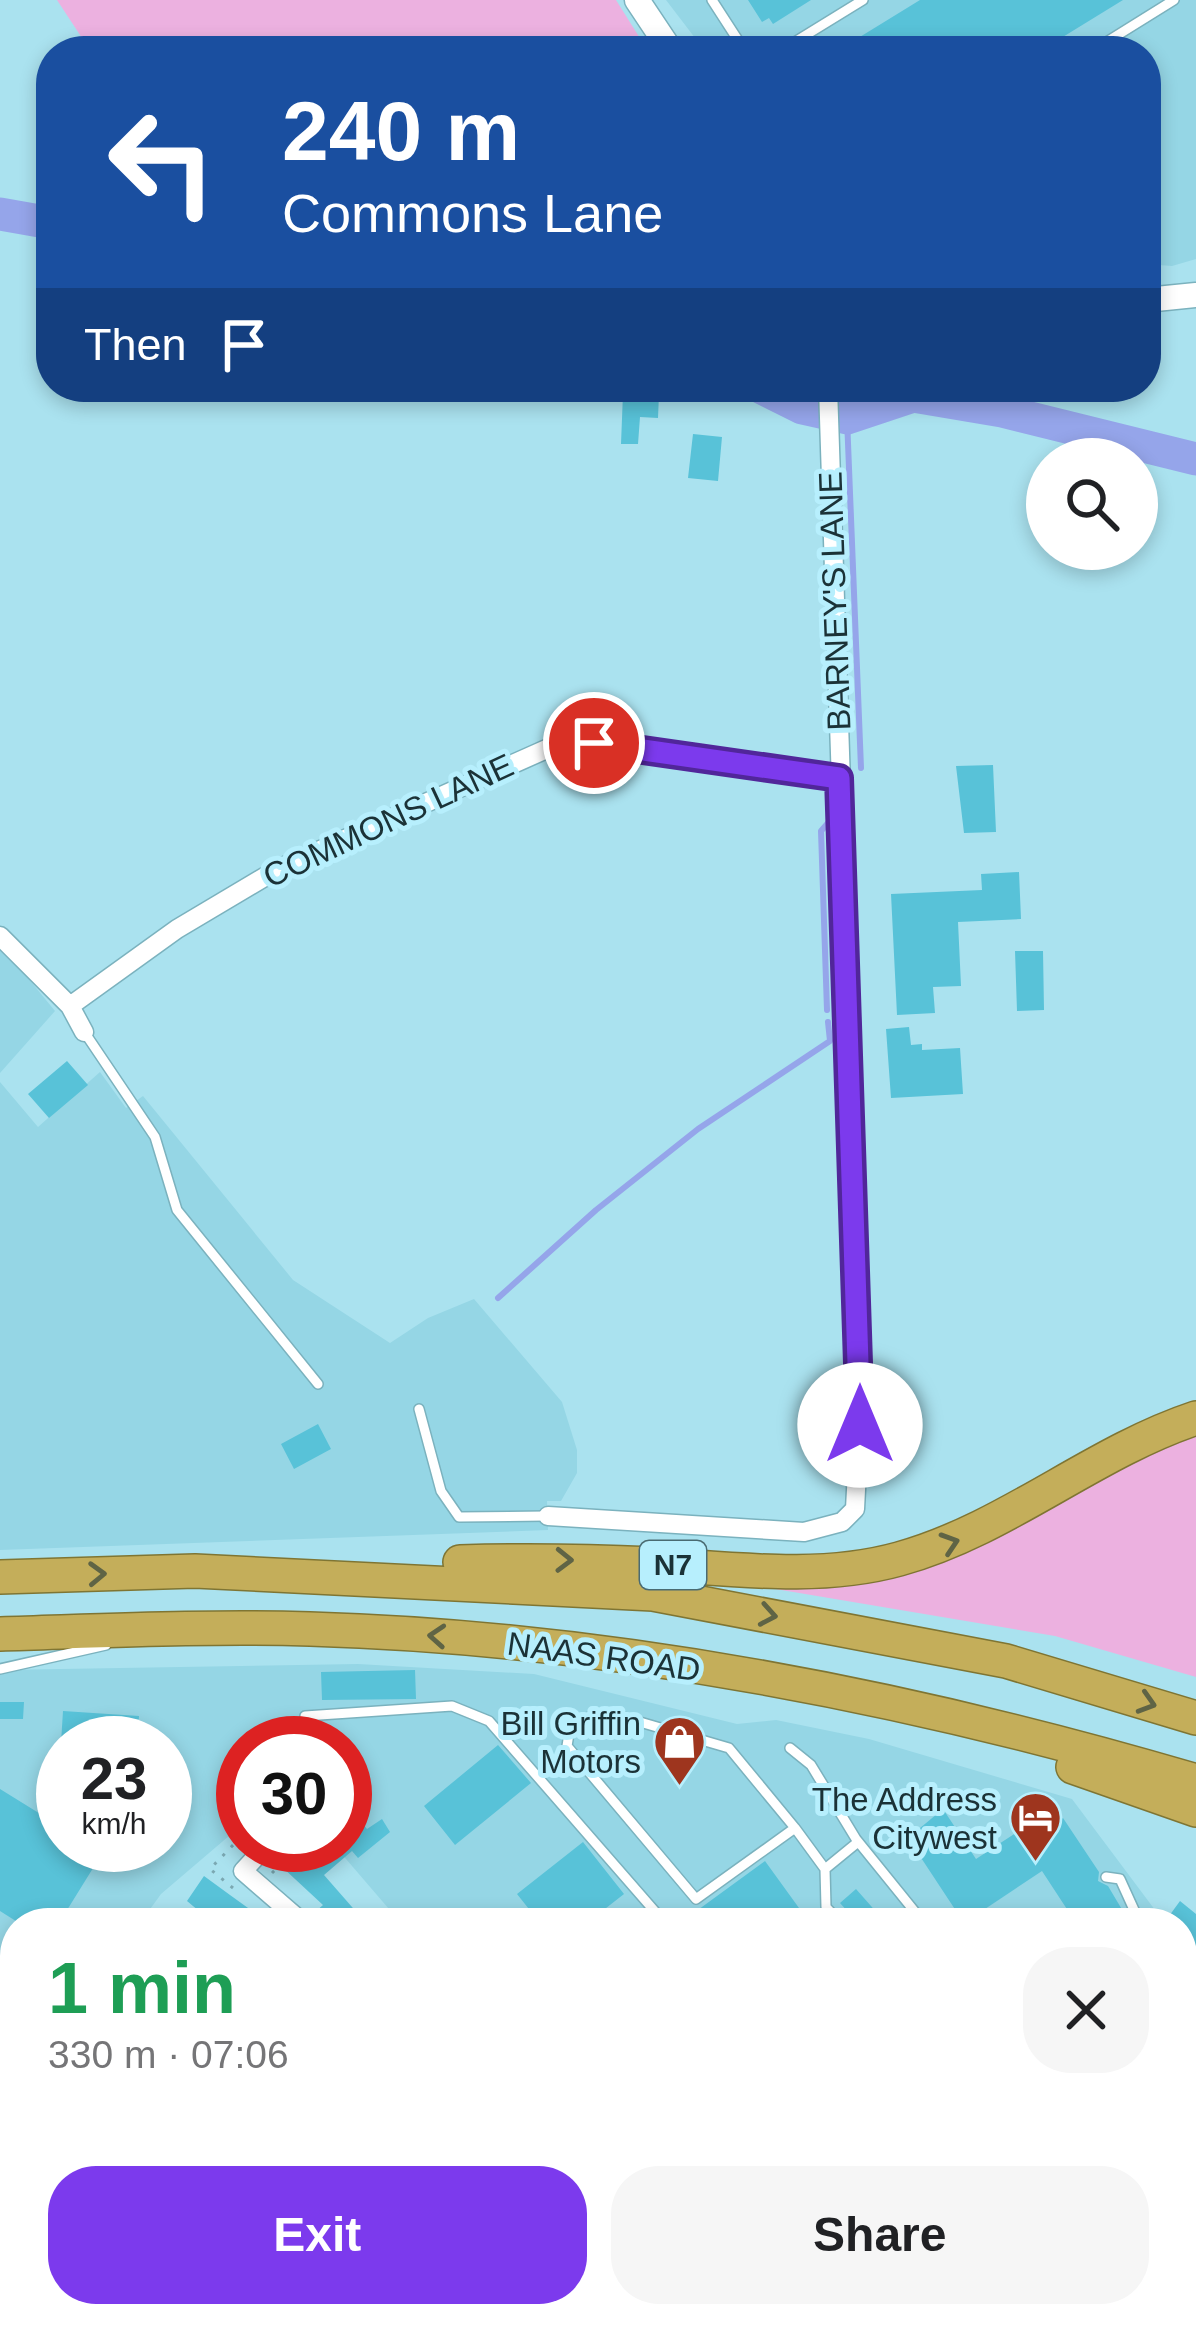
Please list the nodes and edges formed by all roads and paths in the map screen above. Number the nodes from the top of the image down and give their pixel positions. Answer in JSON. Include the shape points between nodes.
{"nodes":[{"id":1,"x":637,"y":0,"type":"edge"},
{"id":2,"x":712,"y":0,"type":"edge"},
{"id":3,"x":862,"y":0,"type":"edge"},
{"id":4,"x":1174,"y":0,"type":"edge"},
{"id":5,"x":661,"y":36,"type":"edge"},
{"id":6,"x":735,"y":36,"type":"edge"},
{"id":7,"x":804,"y":36,"type":"edge"},
{"id":8,"x":1115,"y":36,"type":"edge"},
{"id":9,"x":1196,"y":295,"type":"edge"},
{"id":10,"x":1161,"y":298,"type":"edge"},
{"id":11,"x":828,"y":402,"type":"edge"},
{"id":12,"x":839,"y":778,"type":"junction"},
{"id":13,"x":0,"y":936,"type":"edge"},
{"id":14,"x":70,"y":1006,"type":"junction"},
{"id":15,"x":84,"y":1032,"type":"joint"},
{"id":16,"x":319,"y":1384,"type":"dead end"},
{"id":17,"x":419,"y":1409,"type":"dead end"},
{"id":18,"x":1196,"y":1418,"type":"edge"},
{"id":19,"x":548,"y":1516,"type":"joint"},
{"id":20,"x":195,"y":1571,"type":"junction"},
{"id":21,"x":0,"y":1577,"type":"edge"},
{"id":22,"x":182,"y":1628,"type":"junction"},
{"id":23,"x":0,"y":1634,"type":"edge"},
{"id":24,"x":0,"y":1669,"type":"edge"},
{"id":25,"x":802,"y":1686,"type":"junction"},
{"id":26,"x":305,"y":1716,"type":"dead end"},
{"id":27,"x":1196,"y":1718,"type":"edge"},
{"id":28,"x":790,"y":1748,"type":"dead end"},
{"id":29,"x":1196,"y":1781,"type":"edge"},
{"id":30,"x":1196,"y":1810,"type":"edge"},
{"id":31,"x":795,"y":1828,"type":"junction"},
{"id":32,"x":858,"y":1842,"type":"junction"},
{"id":33,"x":825,"y":1869,"type":"junction"},
{"id":34,"x":244,"y":1872,"type":"edge"},
{"id":35,"x":272,"y":1872,"type":"edge"},
{"id":36,"x":1106,"y":1877,"type":"dead end"},
{"id":37,"x":283,"y":1885,"type":"dead end"},
{"id":38,"x":286,"y":1908,"type":"edge"},
{"id":39,"x":652,"y":1908,"type":"edge"},
{"id":40,"x":828,"y":1908,"type":"edge"},
{"id":41,"x":912,"y":1908,"type":"edge"},
{"id":42,"x":1133,"y":1908,"type":"edge"},
{"id":43,"x":31,"y":2328,"type":"edge"},
{"id":44,"x":45,"y":2328,"type":"edge"}],
"edges":[{"from":1,"to":5,"type":"street"},
{"from":2,"to":6,"type":"lane"},
{"from":3,"to":7,"type":"lane"},
{"from":4,"to":8,"type":"lane"},
{"from":9,"to":10,"type":"street"},
{"from":11,"to":12,"type":"street","name":"BARNEY'S LANE"},
{"from":12,"to":14,"type":"street","name":"COMMONS LANE","via":[[594,743],[551,747],[278,869],[194,917]]},
{"from":12,"to":19,"type":"street","name":"BARNEY'S LANE","via":[[861,1393],[855,1509],[842,1522],[804,1532]]},
{"from":13,"to":14,"type":"street"},
{"from":14,"to":15,"type":"street"},
{"from":15,"to":16,"type":"lane","via":[[155,1137],[177,1210]]},
{"from":17,"to":19,"type":"lane","via":[[441,1491],[459,1517]]},
{"from":20,"to":18,"type":"highway","number":"N7","one_way":true,"via":[[563,1559],[848,1568],[970,1536]]},
{"from":21,"to":20,"type":"highway","name":"NAAS ROAD","number":"N7","one_way":true},
{"from":20,"to":27,"type":"highway","name":"NAAS ROAD","number":"N7","one_way":true,"via":[[652,1594],[1006,1661]]},
{"from":22,"to":23,"type":"highway","name":"NAAS ROAD"},
{"from":22,"to":24,"type":"lane"},
{"from":25,"to":22,"type":"highway","name":"NAAS ROAD","one_way":true,"via":[[633,1656],[460,1638]]},
{"from":25,"to":29,"type":"highway","name":"NAAS ROAD","via":[[975,1719]]},
{"from":25,"to":30,"type":"highway"},
{"from":26,"to":39,"type":"lane","via":[[452,1706],[489,1720]]},
{"from":28,"to":32,"type":"lane","via":[[811,1765]]},
{"from":31,"to":31,"type":"lane","via":[[696,1899],[567,1746],[571,1720],[610,1714],[729,1748]]},
{"from":31,"to":33,"type":"lane"},
{"from":32,"to":33,"type":"lane"},
{"from":32,"to":41,"type":"lane"},
{"from":33,"to":40,"type":"lane"},
{"from":34,"to":38,"type":"street"},
{"from":35,"to":37,"type":"path"},
{"from":36,"to":42,"type":"lane","via":[[1120,1879]]},
{"from":43,"to":44,"type":"street"}]}
